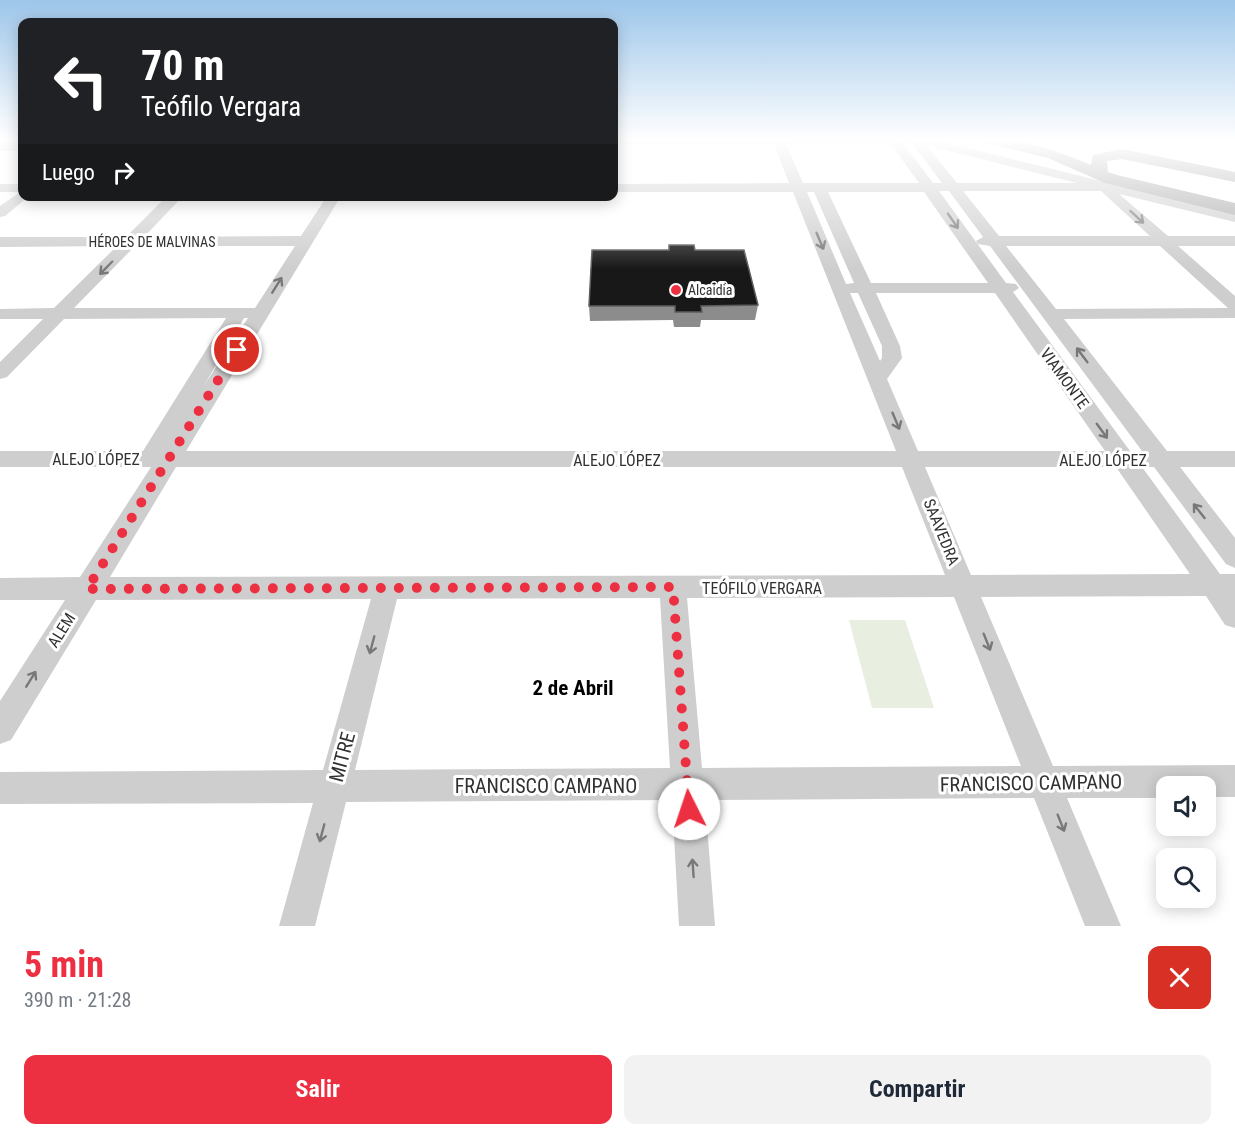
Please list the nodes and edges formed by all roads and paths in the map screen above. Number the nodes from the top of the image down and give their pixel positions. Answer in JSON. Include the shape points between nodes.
{"nodes":[{"id":1,"x":795,"y":182,"type":"edge"},
{"id":2,"x":926,"y":182,"type":"edge"},
{"id":3,"x":948,"y":182,"type":"edge"},
{"id":4,"x":1054,"y":182,"type":"edge"},
{"id":5,"x":1103,"y":182,"type":"edge"},
{"id":6,"x":1109,"y":182,"type":"edge"},
{"id":7,"x":1111,"y":182,"type":"edge"},
{"id":8,"x":797,"y":187,"type":"junction"},
{"id":9,"x":819,"y":187,"type":"junction"},
{"id":10,"x":928,"y":187,"type":"junction"},
{"id":11,"x":953,"y":187,"type":"junction"},
{"id":12,"x":18,"y":188,"type":"edge"},
{"id":13,"x":618,"y":188,"type":"edge"},
{"id":14,"x":0,"y":189,"type":"edge"},
{"id":15,"x":18,"y":199,"type":"edge"},
{"id":16,"x":171,"y":201,"type":"edge"},
{"id":17,"x":331,"y":201,"type":"edge"},
{"id":18,"x":1235,"y":209,"type":"edge"},
{"id":19,"x":0,"y":213,"type":"edge"},
{"id":20,"x":1235,"y":218,"type":"edge"},
{"id":21,"x":304,"y":241,"type":"junction"},
{"id":22,"x":967,"y":241,"type":"junction"},
{"id":23,"x":995,"y":241,"type":"junction"},
{"id":24,"x":1164,"y":241,"type":"junction"},
{"id":25,"x":1235,"y":241,"type":"edge"},
{"id":26,"x":0,"y":242,"type":"edge"},
{"id":27,"x":132,"y":242,"type":"junction"},
{"id":28,"x":840,"y":288,"type":"junction"},
{"id":29,"x":865,"y":288,"type":"junction"},
{"id":30,"x":1001,"y":288,"type":"junction"},
{"id":31,"x":1031,"y":288,"type":"junction"},
{"id":32,"x":1235,"y":305,"type":"edge"},
{"id":33,"x":238,"y":313,"type":"junction"},
{"id":34,"x":260,"y":313,"type":"junction"},
{"id":35,"x":1235,"y":313,"type":"edge"},
{"id":36,"x":0,"y":314,"type":"edge"},
{"id":37,"x":62,"y":314,"type":"junction"},
{"id":38,"x":1051,"y":314,"type":"junction"},
{"id":39,"x":0,"y":373,"type":"edge"},
{"id":40,"x":878,"y":377,"type":"junction"},
{"id":41,"x":0,"y":459,"type":"edge"},
{"id":42,"x":1235,"y":459,"type":"edge"},
{"id":43,"x":159,"y":460,"type":"junction"},
{"id":44,"x":912,"y":460,"type":"junction"},
{"id":45,"x":1123,"y":460,"type":"junction"},
{"id":46,"x":1160,"y":460,"type":"junction"},
{"id":47,"x":1235,"y":557,"type":"edge"},
{"id":48,"x":1224,"y":586,"type":"edge"},
{"id":49,"x":673,"y":587,"type":"junction"},
{"id":50,"x":387,"y":588,"type":"junction"},
{"id":51,"x":964,"y":588,"type":"junction"},
{"id":52,"x":0,"y":589,"type":"edge"},
{"id":53,"x":87,"y":589,"type":"junction"},
{"id":54,"x":1235,"y":616,"type":"edge"},
{"id":55,"x":0,"y":729,"type":"edge"},
{"id":56,"x":1235,"y":781,"type":"edge"},
{"id":57,"x":1045,"y":783,"type":"junction"},
{"id":58,"x":687,"y":786,"type":"junction"},
{"id":59,"x":334,"y":787,"type":"junction"},
{"id":60,"x":0,"y":788,"type":"edge"},
{"id":61,"x":297,"y":926,"type":"edge"},
{"id":62,"x":698,"y":926,"type":"edge"},
{"id":63,"x":1103,"y":926,"type":"edge"}],
"edges":[{"from":1,"to":8,"type":"street","name":"SAAVEDRA"},
{"from":2,"to":10,"type":"street","name":"VIAMONTE"},
{"from":3,"to":11,"type":"street","name":"VIAMONTE"},
{"from":4,"to":11,"type":"street"},
{"from":5,"to":24,"type":"street","one_way":true},
{"from":6,"to":20,"type":"street"},
{"from":7,"to":18,"type":"main road"},
{"from":8,"to":9,"type":"street"},
{"from":8,"to":13,"type":"street"},
{"from":8,"to":28,"type":"street","name":"SAAVEDRA","one_way":true},
{"from":9,"to":10,"type":"street"},
{"from":9,"to":29,"type":"street"},
{"from":10,"to":11,"type":"street"},
{"from":10,"to":22,"type":"street","name":"VIAMONTE","one_way":true},
{"from":11,"to":23,"type":"street","name":"VIAMONTE"},
{"from":12,"to":14,"type":"street"},
{"from":15,"to":19,"type":"street"},
{"from":16,"to":27,"type":"street"},
{"from":17,"to":21,"type":"street","name":"ALEM"},
{"from":21,"to":27,"type":"street","name":"HÉROES DE MALVINAS"},
{"from":34,"to":21,"type":"street","name":"ALEM","one_way":true},
{"from":22,"to":23,"type":"street"},
{"from":22,"to":30,"type":"street","name":"VIAMONTE"},
{"from":23,"to":24,"type":"street"},
{"from":23,"to":31,"type":"street","name":"VIAMONTE"},
{"from":24,"to":25,"type":"street"},
{"from":24,"to":32,"type":"street"},
{"from":26,"to":27,"type":"street","name":"HÉROES DE MALVINAS"},
{"from":27,"to":37,"type":"street","one_way":true},
{"from":28,"to":29,"type":"street"},
{"from":28,"to":40,"type":"street","name":"SAAVEDRA"},
{"from":29,"to":30,"type":"street"},
{"from":29,"to":40,"type":"street","via":[[891,346],[892,358]]},
{"from":30,"to":31,"type":"street"},
{"from":30,"to":45,"type":"street","name":"VIAMONTE","one_way":true},
{"from":31,"to":38,"type":"street","name":"VIAMONTE"},
{"from":33,"to":34,"type":"street"},
{"from":33,"to":37,"type":"street"},
{"from":33,"to":43,"type":"street"},
{"from":34,"to":43,"type":"street","name":"ALEM"},
{"from":35,"to":38,"type":"street"},
{"from":36,"to":37,"type":"street"},
{"from":37,"to":39,"type":"street"},
{"from":46,"to":38,"type":"street","name":"VIAMONTE","one_way":true},
{"from":40,"to":44,"type":"street","name":"SAAVEDRA","one_way":true},
{"from":41,"to":43,"type":"street","name":"ALEJO LÓPEZ"},
{"from":42,"to":46,"type":"street","name":"ALEJO LÓPEZ"},
{"from":43,"to":44,"type":"street","name":"ALEJO LÓPEZ"},
{"from":43,"to":53,"type":"street","name":"ALEM"},
{"from":44,"to":45,"type":"street","name":"ALEJO LÓPEZ"},
{"from":44,"to":51,"type":"street","name":"SAAVEDRA"},
{"from":45,"to":46,"type":"street","name":"ALEJO LÓPEZ"},
{"from":45,"to":48,"type":"street","name":"VIAMONTE"},
{"from":47,"to":46,"type":"street","name":"VIAMONTE","one_way":true},
{"from":48,"to":51,"type":"street","name":"TEÓFILO VERGARA"},
{"from":48,"to":54,"type":"street","name":"VIAMONTE"},
{"from":49,"to":50,"type":"street","name":"TEÓFILO VERGARA"},
{"from":49,"to":51,"type":"street","name":"TEÓFILO VERGARA"},
{"from":49,"to":58,"type":"street"},
{"from":50,"to":53,"type":"street","name":"TEÓFILO VERGARA"},
{"from":50,"to":59,"type":"street","name":"MITRE","one_way":true},
{"from":51,"to":57,"type":"street","name":"SAAVEDRA","one_way":true},
{"from":52,"to":53,"type":"street","name":"TEÓFILO VERGARA"},
{"from":55,"to":53,"type":"street","name":"ALEM","one_way":true},
{"from":56,"to":57,"type":"street","name":"FRANCISCO CAMPANO"},
{"from":57,"to":58,"type":"street","name":"FRANCISCO CAMPANO"},
{"from":57,"to":63,"type":"street","name":"SAAVEDRA","one_way":true},
{"from":58,"to":59,"type":"street","name":"FRANCISCO CAMPANO"},
{"from":62,"to":58,"type":"street","one_way":true},
{"from":59,"to":60,"type":"street","name":"FRANCISCO CAMPANO"},
{"from":59,"to":61,"type":"street","name":"MITRE","one_way":true}]}
